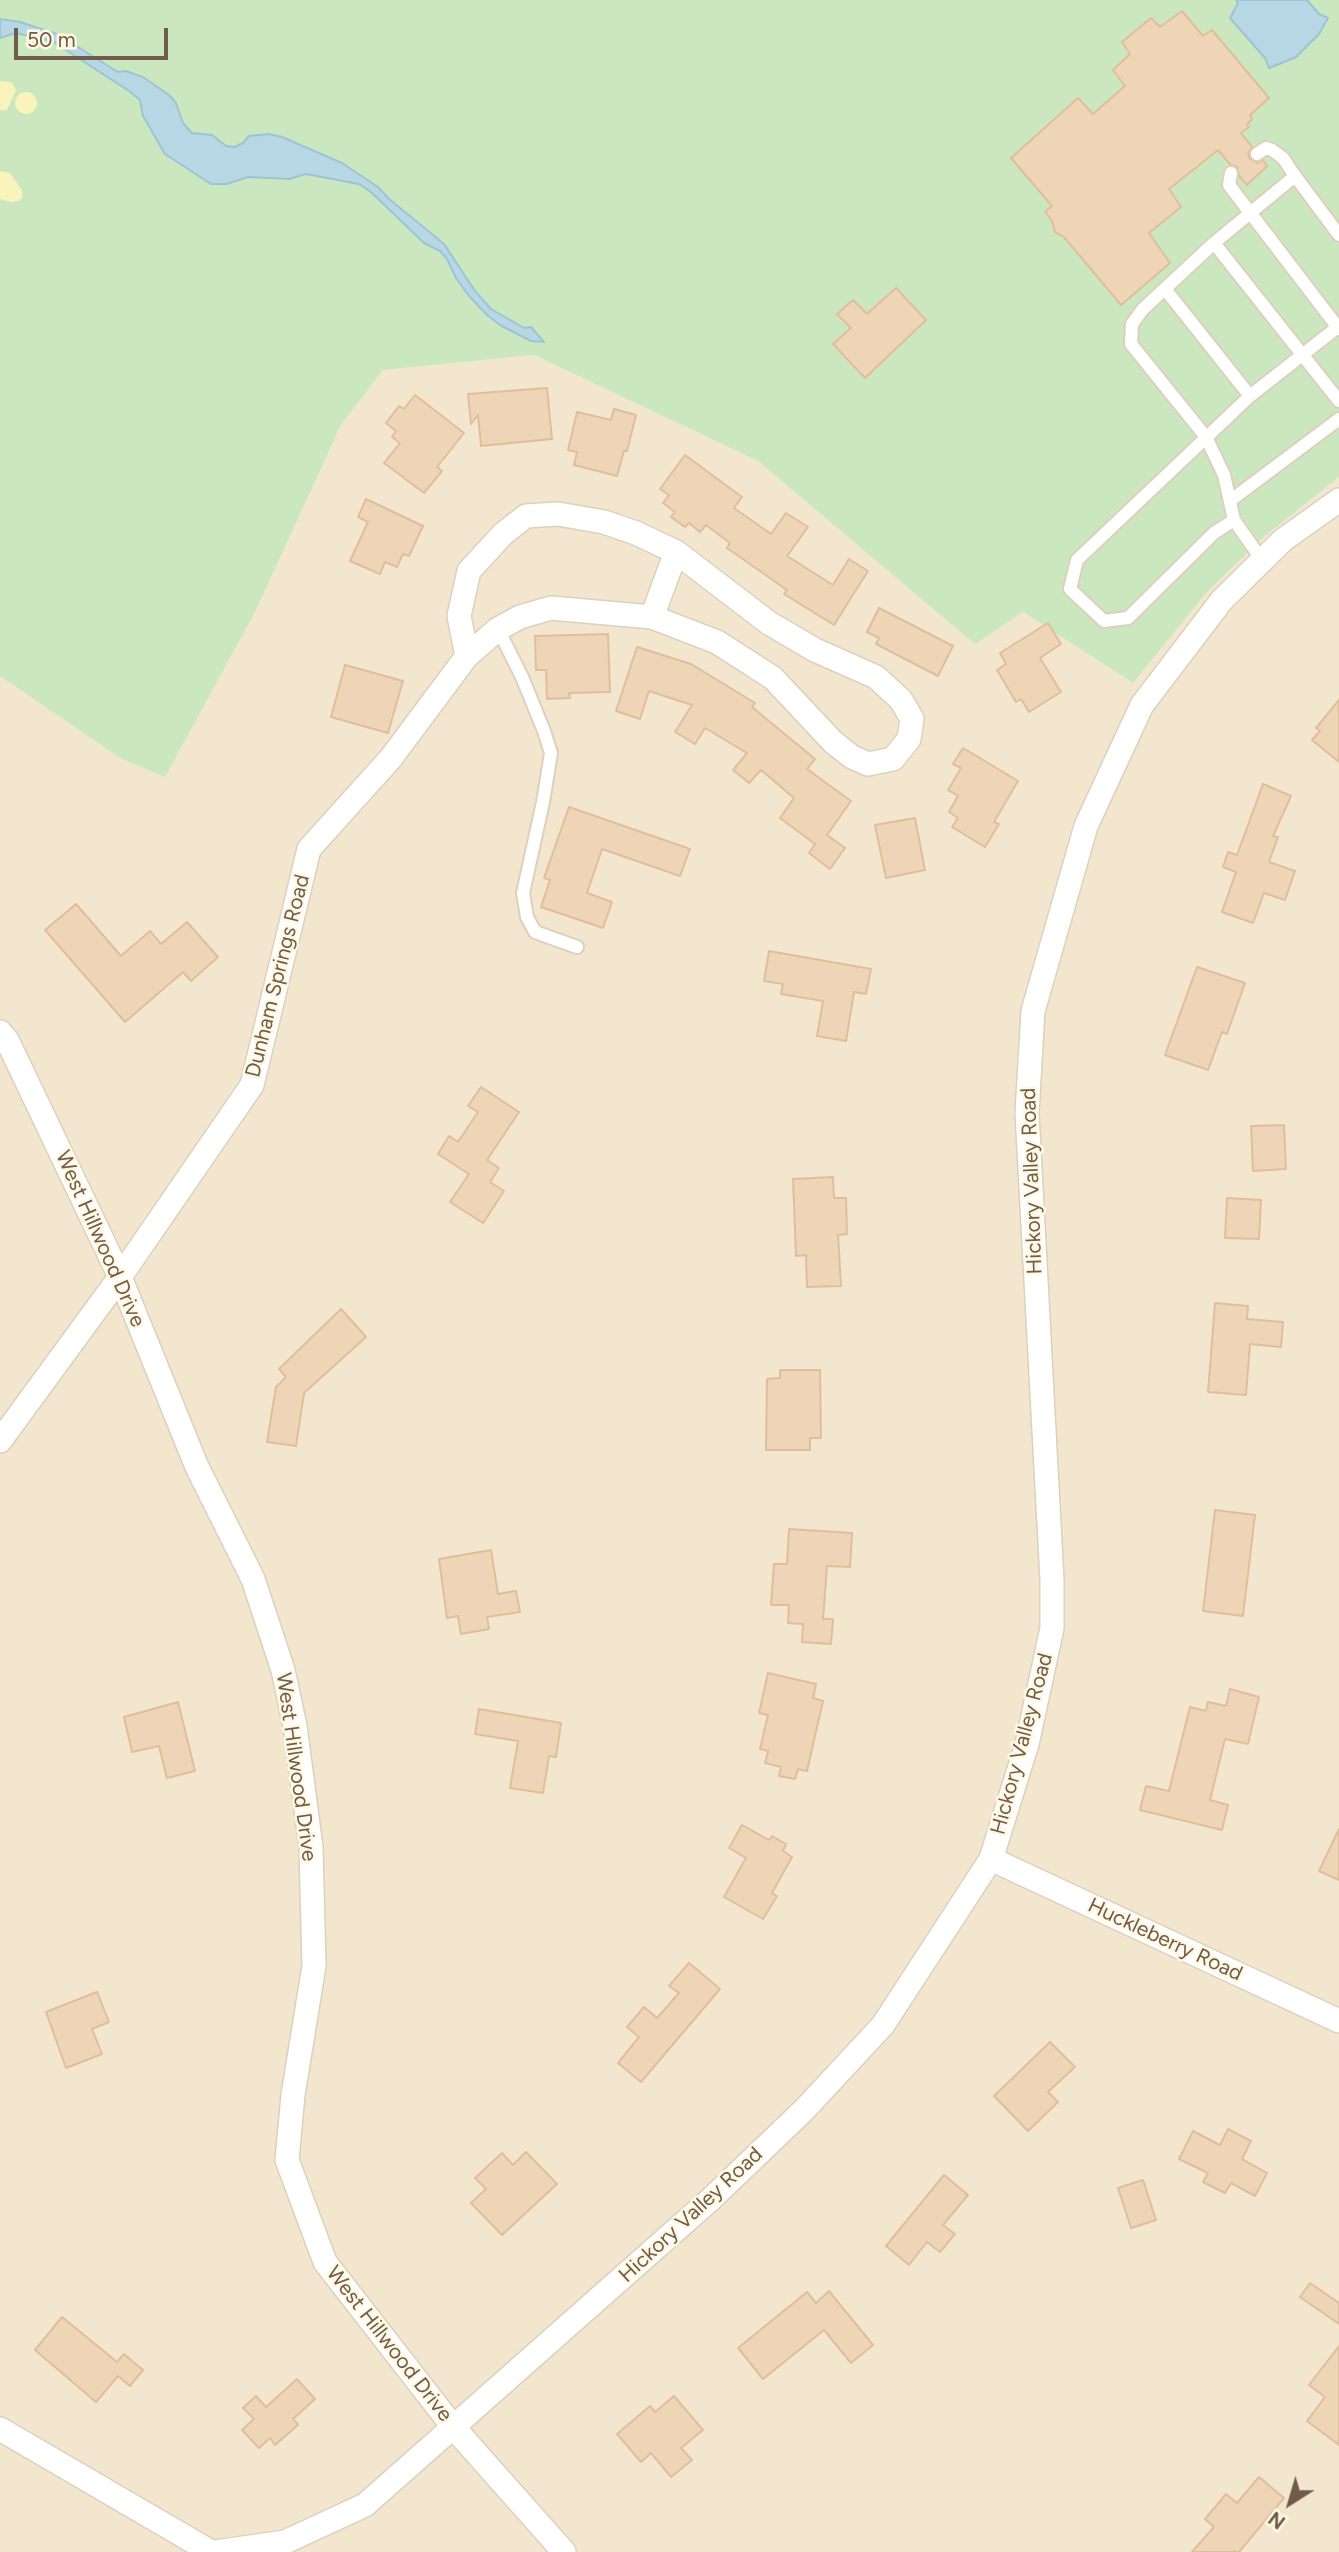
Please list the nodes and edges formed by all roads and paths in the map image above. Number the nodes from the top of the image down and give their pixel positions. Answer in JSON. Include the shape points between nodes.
{"nodes":[{"id":1,"x":1257,"y":154,"type":"dead end"},
{"id":2,"x":1231,"y":173,"type":"dead end"},
{"id":3,"x":1295,"y":176,"type":"junction"},
{"id":4,"x":1250,"y":213,"type":"junction"},
{"id":5,"x":1339,"y":233,"type":"edge"},
{"id":6,"x":1214,"y":243,"type":"junction"},
{"id":7,"x":1165,"y":289,"type":"junction"},
{"id":8,"x":1339,"y":327,"type":"edge"},
{"id":9,"x":1303,"y":354,"type":"junction"},
{"id":10,"x":1250,"y":396,"type":"junction"},
{"id":11,"x":1339,"y":401,"type":"edge"},
{"id":12,"x":1339,"y":419,"type":"edge"},
{"id":13,"x":1206,"y":437,"type":"junction"},
{"id":14,"x":1231,"y":500,"type":"junction"},
{"id":15,"x":1339,"y":500,"type":"edge"},
{"id":16,"x":1234,"y":520,"type":"junction"},
{"id":17,"x":676,"y":552,"type":"junction"},
{"id":18,"x":1262,"y":560,"type":"junction"},
{"id":19,"x":652,"y":617,"type":"junction"},
{"id":20,"x":498,"y":629,"type":"junction"},
{"id":21,"x":467,"y":656,"type":"junction"},
{"id":22,"x":577,"y":947,"type":"dead end"},
{"id":23,"x":0,"y":1032,"type":"edge"},
{"id":24,"x":120,"y":1276,"type":"junction"},
{"id":25,"x":0,"y":1441,"type":"edge"},
{"id":26,"x":991,"y":1859,"type":"junction"},
{"id":27,"x":1339,"y":2021,"type":"edge"},
{"id":28,"x":454,"y":2428,"type":"junction"},
{"id":29,"x":0,"y":2429,"type":"edge"},
{"id":30,"x":211,"y":2552,"type":"edge"},
{"id":31,"x":216,"y":2552,"type":"edge"},
{"id":32,"x":564,"y":2552,"type":"edge"}],
"edges":[{"from":1,"to":3,"type":"lane","via":[[1272,150]]},
{"from":2,"to":4,"type":"lane","via":[[1230,184]]},
{"from":3,"to":4,"type":"lane"},
{"from":3,"to":5,"type":"lane"},
{"from":4,"to":6,"type":"lane"},
{"from":4,"to":8,"type":"lane"},
{"from":6,"to":7,"type":"lane"},
{"from":6,"to":9,"type":"lane"},
{"from":7,"to":10,"type":"lane"},
{"from":7,"to":13,"type":"lane","via":[[1132,324],[1131,344]]},
{"from":8,"to":9,"type":"lane"},
{"from":9,"to":10,"type":"lane"},
{"from":9,"to":11,"type":"lane"},
{"from":10,"to":13,"type":"lane"},
{"from":12,"to":14,"type":"lane"},
{"from":13,"to":14,"type":"lane"},
{"from":13,"to":16,"type":"lane","via":[[1077,560],[1070,589],[1104,621],[1128,618],[1214,533]]},
{"from":14,"to":16,"type":"lane"},
{"from":15,"to":18,"type":"street","name":"Hickory Valley Road"},
{"from":16,"to":18,"type":"lane"},
{"from":17,"to":19,"type":"street"},
{"from":17,"to":19,"type":"street","name":"Dunham Springs Road","via":[[769,623],[876,677],[901,700],[912,719],[909,738],[893,759],[868,764],[852,757],[773,678],[717,642]]},
{"from":17,"to":21,"type":"street","name":"Dunham Springs Road","via":[[604,522],[558,514],[526,516],[469,571],[459,616]]},
{"from":18,"to":26,"type":"street","name":"Hickory Valley Road","via":[[1222,600],[1142,705],[1086,826],[1033,1011],[1027,1113],[1052,1628],[1027,1744]]},
{"from":19,"to":20,"type":"street","name":"Dunham Springs Road","via":[[551,608]]},
{"from":20,"to":21,"type":"street","name":"Dunham Springs Road"},
{"from":20,"to":22,"type":"lane","via":[[551,753],[523,892],[527,917],[536,932]]},
{"from":21,"to":24,"type":"street","name":"Dunham Springs Road","via":[[391,758],[309,849],[252,1085]]},
{"from":23,"to":24,"type":"street","name":"West Hillwood Drive","via":[[8,1040]]},
{"from":24,"to":25,"type":"street","name":"Dunham Springs Road"},
{"from":24,"to":28,"type":"street","name":"West Hillwood Drive","via":[[197,1467],[253,1579],[283,1670],[295,1726],[311,1847],[314,1966],[287,2160],[325,2262]]},
{"from":26,"to":27,"type":"street","name":"Huckleberry Road"},
{"from":26,"to":28,"type":"street","name":"Hickory Valley Road","via":[[883,2025],[804,2110]]},
{"from":28,"to":31,"type":"street","name":"Hickory Valley Road","via":[[365,2505],[285,2542]]},
{"from":28,"to":32,"type":"street","name":"West Hillwood Drive"},
{"from":29,"to":30,"type":"street"}]}
